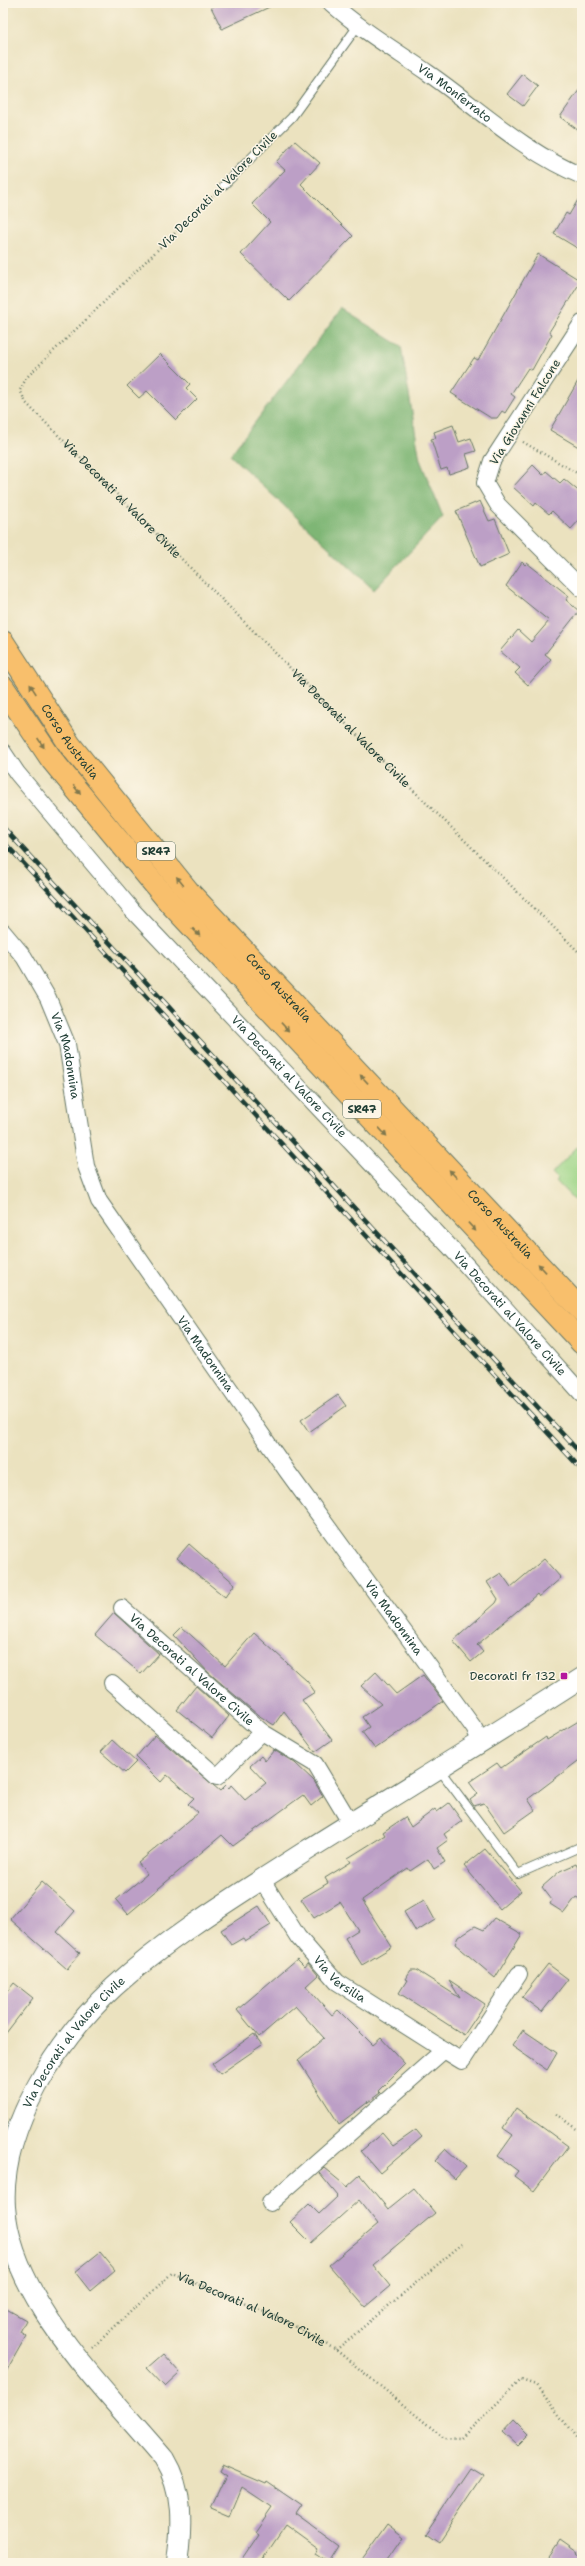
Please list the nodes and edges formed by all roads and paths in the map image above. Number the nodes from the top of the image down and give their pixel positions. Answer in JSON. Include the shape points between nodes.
{"nodes":[{"id":1,"x":332,"y":3,"type":"edge"},
{"id":2,"x":357,"y":26,"type":"junction"},
{"id":3,"x":582,"y":176,"type":"edge"},
{"id":4,"x":224,"y":185,"type":"joint"},
{"id":5,"x":582,"y":323,"type":"edge"},
{"id":6,"x":511,"y":435,"type":"junction"},
{"id":7,"x":582,"y":476,"type":"edge"},
{"id":8,"x":582,"y":589,"type":"edge"},
{"id":9,"x":3,"y":642,"type":"edge"},
{"id":10,"x":3,"y":687,"type":"edge"},
{"id":11,"x":3,"y":752,"type":"edge"},
{"id":12,"x":3,"y":932,"type":"edge"},
{"id":13,"x":582,"y":955,"type":"edge"},
{"id":14,"x":582,"y":1311,"type":"edge"},
{"id":15,"x":582,"y":1343,"type":"edge"},
{"id":16,"x":582,"y":1394,"type":"edge"},
{"id":17,"x":122,"y":1608,"type":"dead end"},
{"id":18,"x":582,"y":1678,"type":"edge"},
{"id":19,"x":112,"y":1683,"type":"dead end"},
{"id":20,"x":262,"y":1732,"type":"junction"},
{"id":21,"x":481,"y":1742,"type":"junction"},
{"id":22,"x":439,"y":1769,"type":"junction"},
{"id":23,"x":351,"y":1824,"type":"junction"},
{"id":24,"x":582,"y":1846,"type":"edge"},
{"id":25,"x":262,"y":1880,"type":"junction"},
{"id":26,"x":519,"y":1974,"type":"dead end"},
{"id":27,"x":444,"y":2050,"type":"junction"},
{"id":28,"x":556,"y":2114,"type":"dead end"},
{"id":29,"x":582,"y":2133,"type":"edge"},
{"id":30,"x":270,"y":2203,"type":"dead end"},
{"id":31,"x":462,"y":2244,"type":"dead end"},
{"id":32,"x":336,"y":2350,"type":"junction"},
{"id":33,"x":80,"y":2360,"type":"junction"},
{"id":34,"x":582,"y":2446,"type":"edge"},
{"id":35,"x":177,"y":2563,"type":"edge"}],
"edges":[{"from":1,"to":2,"type":"street","name":"Via Monferrato"},
{"from":2,"to":3,"type":"street","name":"Via Monferrato","via":[[428,73],[522,141]]},
{"from":2,"to":4,"type":"lane","name":"Via Decorati al Valore Civile","via":[[292,117]]},
{"from":4,"to":13,"type":"path","name":"Via Decorati al Valore Civile","via":[[27,377],[20,390],[26,403],[375,753]]},
{"from":5,"to":6,"type":"street","name":"Via Giovanni Falcone"},
{"from":6,"to":7,"type":"path"},
{"from":6,"to":8,"type":"street","name":"Via Giovanni Falcone","via":[[492,461],[485,483],[498,505]]},
{"from":14,"to":9,"type":"highway","name":"Corso Australia","number":"SR47","one_way":true,"via":[[188,891],[70,745]]},
{"from":10,"to":15,"type":"highway","name":"Corso Australia","number":"SR47","one_way":true,"via":[[52,760],[170,903]]},
{"from":11,"to":16,"type":"street","name":"Via Decorati al Valore Civile","via":[[17,773],[132,910],[449,1246]]},
{"from":12,"to":21,"type":"street","name":"Via Madonnina","via":[[24,957],[48,998],[67,1044],[86,1166],[99,1201],[287,1471],[474,1728]]},
{"from":17,"to":20,"type":"street","name":"Via Decorati al Valore Civile"},
{"from":18,"to":21,"type":"street","name":"Via Decorati al Valore Civile"},
{"from":19,"to":20,"type":"street","name":"Via Decorati al Valore Civile","via":[[217,1777]]},
{"from":20,"to":23,"type":"street","name":"Via Decorati al Valore Civile","via":[[314,1764]]},
{"from":21,"to":22,"type":"street","name":"Via Decorati al Valore Civile"},
{"from":22,"to":23,"type":"street","name":"Via Decorati al Valore Civile"},
{"from":22,"to":24,"type":"lane","via":[[518,1874]]},
{"from":23,"to":25,"type":"street","name":"Via Decorati al Valore Civile"},
{"from":25,"to":27,"type":"street","name":"Via Versilia","via":[[298,1937],[337,1982]]},
{"from":25,"to":33,"type":"street","name":"Via Decorati al Valore Civile","via":[[166,1945],[114,1987],[76,2028],[53,2059],[36,2085],[19,2127],[10,2154],[6,2180],[5,2207],[11,2238],[23,2275],[44,2311]]},
{"from":26,"to":27,"type":"street","name":"Via Versilia","via":[[462,2061]]},
{"from":27,"to":30,"type":"street"},
{"from":28,"to":29,"type":"path"},
{"from":31,"to":32,"type":"path","name":"Via Decorati al Valore Civile"},
{"from":32,"to":33,"type":"path","name":"Via Decorati al Valore Civile","via":[[286,2321],[172,2273]]},
{"from":32,"to":34,"type":"path","name":"Via Decorati al Valore Civile","via":[[444,2438],[460,2439],[521,2380],[536,2385]]},
{"from":33,"to":35,"type":"street","name":"Via Decorati al Valore Civile","via":[[164,2459],[174,2477],[182,2520]]}]}
